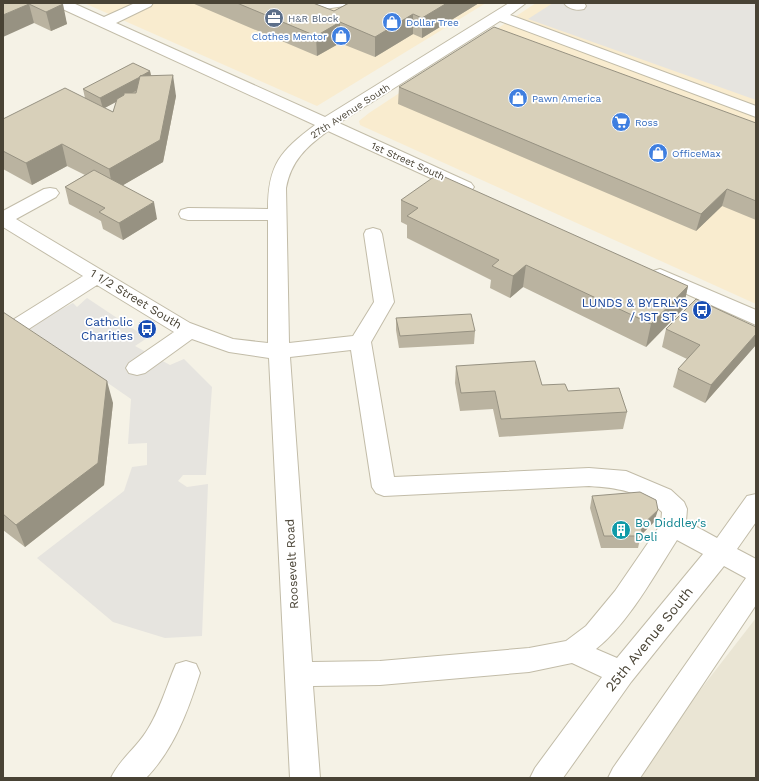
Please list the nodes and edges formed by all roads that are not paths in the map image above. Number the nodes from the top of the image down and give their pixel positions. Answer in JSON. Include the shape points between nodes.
{"nodes":[{"id":1,"x":61,"y":3,"type":"edge"},
{"id":2,"x":146,"y":3,"type":"edge"},
{"id":3,"x":317,"y":3,"type":"edge"},
{"id":4,"x":340,"y":3,"type":"edge"},
{"id":5,"x":519,"y":3,"type":"edge"},
{"id":6,"x":499,"y":16,"type":"junction"},
{"id":7,"x":104,"y":23,"type":"junction"},
{"id":8,"x":756,"y":112,"type":"edge"},
{"id":9,"x":326,"y":124,"type":"junction"},
{"id":10,"x":50,"y":192,"type":"dead end"},
{"id":11,"x":479,"y":193,"type":"edge"},
{"id":12,"x":188,"y":214,"type":"dead end"},
{"id":13,"x":278,"y":215,"type":"junction"},
{"id":14,"x":3,"y":219,"type":"edge"},
{"id":15,"x":373,"y":234,"type":"dead end"},
{"id":16,"x":647,"y":269,"type":"edge"},
{"id":17,"x":97,"y":276,"type":"junction"},
{"id":18,"x":756,"y":318,"type":"edge"},
{"id":19,"x":189,"y":331,"type":"junction"},
{"id":20,"x":3,"y":336,"type":"edge"},
{"id":21,"x":360,"y":342,"type":"junction"},
{"id":22,"x":279,"y":351,"type":"junction"},
{"id":23,"x":138,"y":368,"type":"dead end"},
{"id":24,"x":756,"y":503,"type":"edge"},
{"id":25,"x":673,"y":526,"type":"junction"},
{"id":26,"x":721,"y":551,"type":"junction"},
{"id":27,"x":756,"y":570,"type":"edge"},
{"id":28,"x":756,"y":584,"type":"edge"},
{"id":29,"x":573,"y":651,"type":"junction"},
{"id":30,"x":186,"y":673,"type":"dead end"},
{"id":31,"x":299,"y":674,"type":"junction"},
{"id":32,"x":621,"y":674,"type":"junction"},
{"id":33,"x":126,"y":778,"type":"edge"},
{"id":34,"x":305,"y":778,"type":"edge"},
{"id":35,"x":545,"y":778,"type":"edge"},
{"id":36,"x":623,"y":778,"type":"edge"}],
"edges":[{"from":1,"to":7,"type":"street","name":"1st Street South"},
{"from":2,"to":7,"type":"street"},
{"from":3,"to":4,"type":"street"},
{"from":5,"to":6,"type":"street","name":"27th Avenue South"},
{"from":6,"to":8,"type":"street"},
{"from":6,"to":9,"type":"street","name":"27th Avenue South"},
{"from":7,"to":9,"type":"street","name":"1st Street South"},
{"from":9,"to":11,"type":"street","name":"1st Street South"},
{"from":9,"to":13,"type":"street","name":"27th Avenue South","via":[[309,137],[286,161],[277,188]]},
{"from":10,"to":14,"type":"street"},
{"from":12,"to":13,"type":"street"},
{"from":13,"to":22,"type":"street","name":"27th Avenue South"},
{"from":14,"to":17,"type":"street","name":"1 1/2 Street South"},
{"from":15,"to":21,"type":"street","via":[[384,302]]},
{"from":16,"to":18,"type":"street"},
{"from":17,"to":19,"type":"street","name":"1 1/2 Street South"},
{"from":17,"to":20,"type":"street"},
{"from":19,"to":22,"type":"street","name":"1 1/2 Street South","via":[[229,345]]},
{"from":19,"to":23,"type":"street"},
{"from":21,"to":22,"type":"street","name":"1 1/2 Street South"},
{"from":21,"to":25,"type":"street","via":[[384,487],[589,477],[626,480],[662,497],[675,509]]},
{"from":22,"to":31,"type":"street","name":"Roosevelt Road"},
{"from":24,"to":26,"type":"street","name":"25th Avenue South"},
{"from":25,"to":26,"type":"street"},
{"from":25,"to":29,"type":"street","via":[[624,599],[595,634]]},
{"from":26,"to":27,"type":"street"},
{"from":26,"to":32,"type":"street","name":"25th Avenue South"},
{"from":28,"to":36,"type":"street"},
{"from":29,"to":31,"type":"street","via":[[529,660],[380,673]]},
{"from":29,"to":32,"type":"street"},
{"from":30,"to":33,"type":"street","via":[[165,728],[148,755]]},
{"from":31,"to":34,"type":"street","name":"Roosevelt Road"},
{"from":32,"to":35,"type":"street","name":"25th Avenue South"}]}
